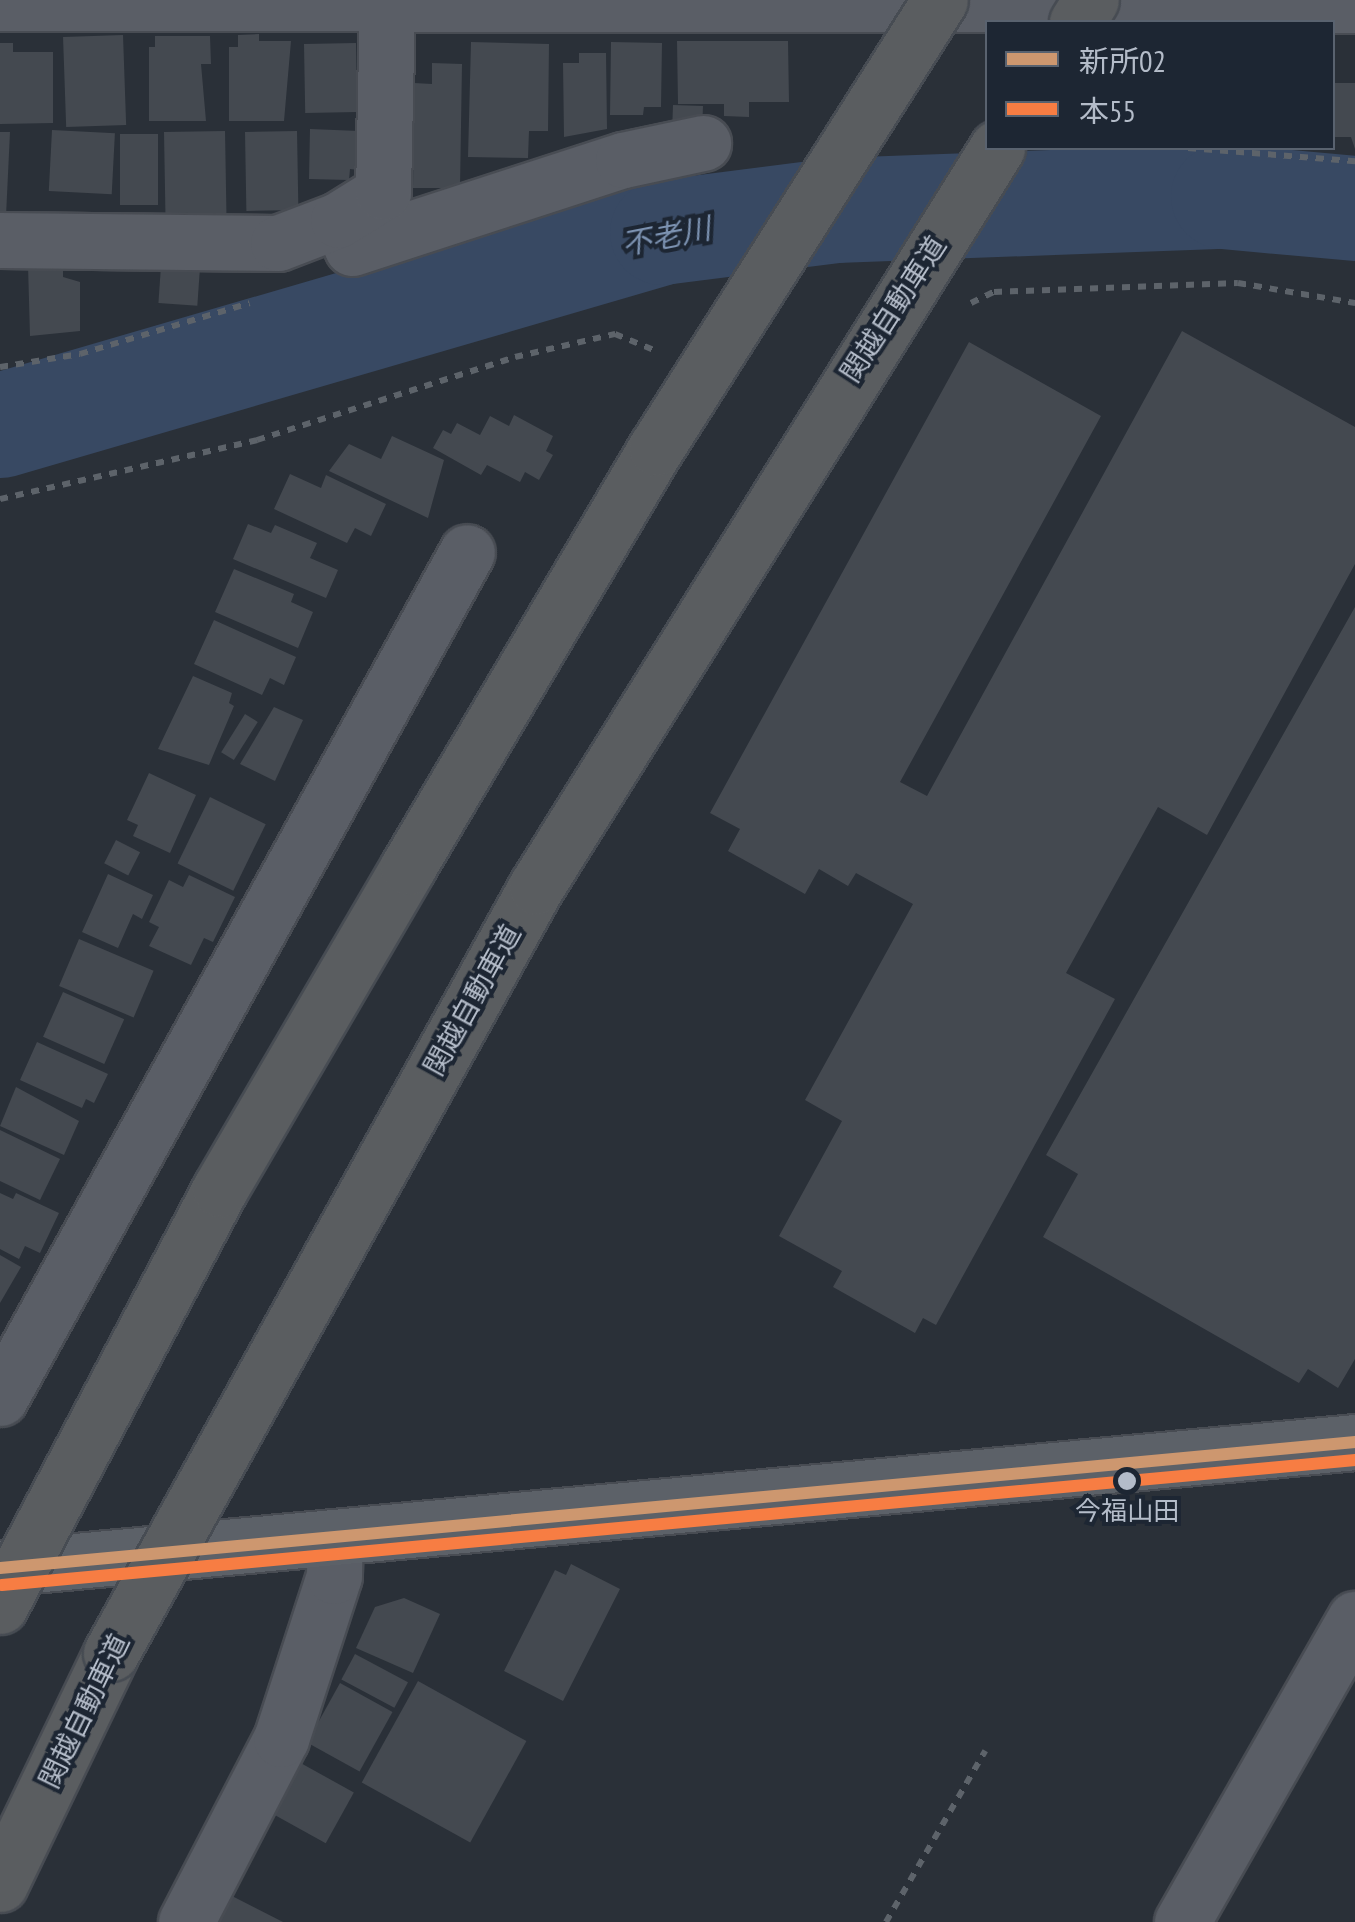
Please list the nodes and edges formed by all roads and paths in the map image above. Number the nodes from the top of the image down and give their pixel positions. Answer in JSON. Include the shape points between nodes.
{"nodes":[{"id":1,"x":703,"y":0,"type":"edge"},
{"id":2,"x":940,"y":0,"type":"edge"},
{"id":3,"x":0,"y":3,"type":"edge"},
{"id":4,"x":388,"y":3,"type":"edge"},
{"id":5,"x":1355,"y":5,"type":"edge"},
{"id":6,"x":703,"y":143,"type":"dead end"},
{"id":7,"x":996,"y":150,"type":"edge"},
{"id":8,"x":1235,"y":150,"type":"edge"},
{"id":9,"x":1355,"y":160,"type":"edge"},
{"id":10,"x":338,"y":220,"type":"junction"},
{"id":11,"x":0,"y":240,"type":"edge"},
{"id":12,"x":269,"y":293,"type":"dead end"},
{"id":13,"x":0,"y":366,"type":"edge"},
{"id":14,"x":467,"y":552,"type":"dead end"},
{"id":15,"x":0,"y":1398,"type":"edge"},
{"id":16,"x":1355,"y":1442,"type":"edge"},
{"id":17,"x":335,"y":1537,"type":"junction"},
{"id":18,"x":0,"y":1568,"type":"edge"},
{"id":19,"x":0,"y":1606,"type":"edge"},
{"id":20,"x":1355,"y":1619,"type":"edge"},
{"id":21,"x":985,"y":1751,"type":"dead end"},
{"id":22,"x":0,"y":1884,"type":"edge"},
{"id":23,"x":186,"y":1922,"type":"edge"},
{"id":24,"x":886,"y":1922,"type":"edge"},
{"id":25,"x":1182,"y":1922,"type":"edge"}],
"edges":[{"from":1,"to":4,"type":"street"},
{"from":1,"to":5,"type":"street"},
{"from":2,"to":19,"type":"highway","bridge":true,"via":[[656,448],[418,850],[220,1189]]},
{"from":3,"to":4,"type":"street"},
{"from":4,"to":10,"type":"street","via":[[383,192]]},
{"from":6,"to":10,"type":"street","via":[[622,160],[352,248]]},
{"from":7,"to":22,"type":"highway","name":"関越自動車道","bridge":true,"via":[[536,887],[111,1653]]},
{"from":8,"to":9,"type":"path"},
{"from":10,"to":11,"type":"street","via":[[278,242]]},
{"from":12,"to":13,"type":"path","via":[[236,311],[97,349]]},
{"from":14,"to":15,"type":"street"},
{"from":16,"to":17,"type":"main road"},
{"from":17,"to":18,"type":"main road"},
{"from":17,"to":23,"type":"street","via":[[334,1576],[281,1739]]},
{"from":20,"to":25,"type":"street"},
{"from":21,"to":24,"type":"path"}]}
